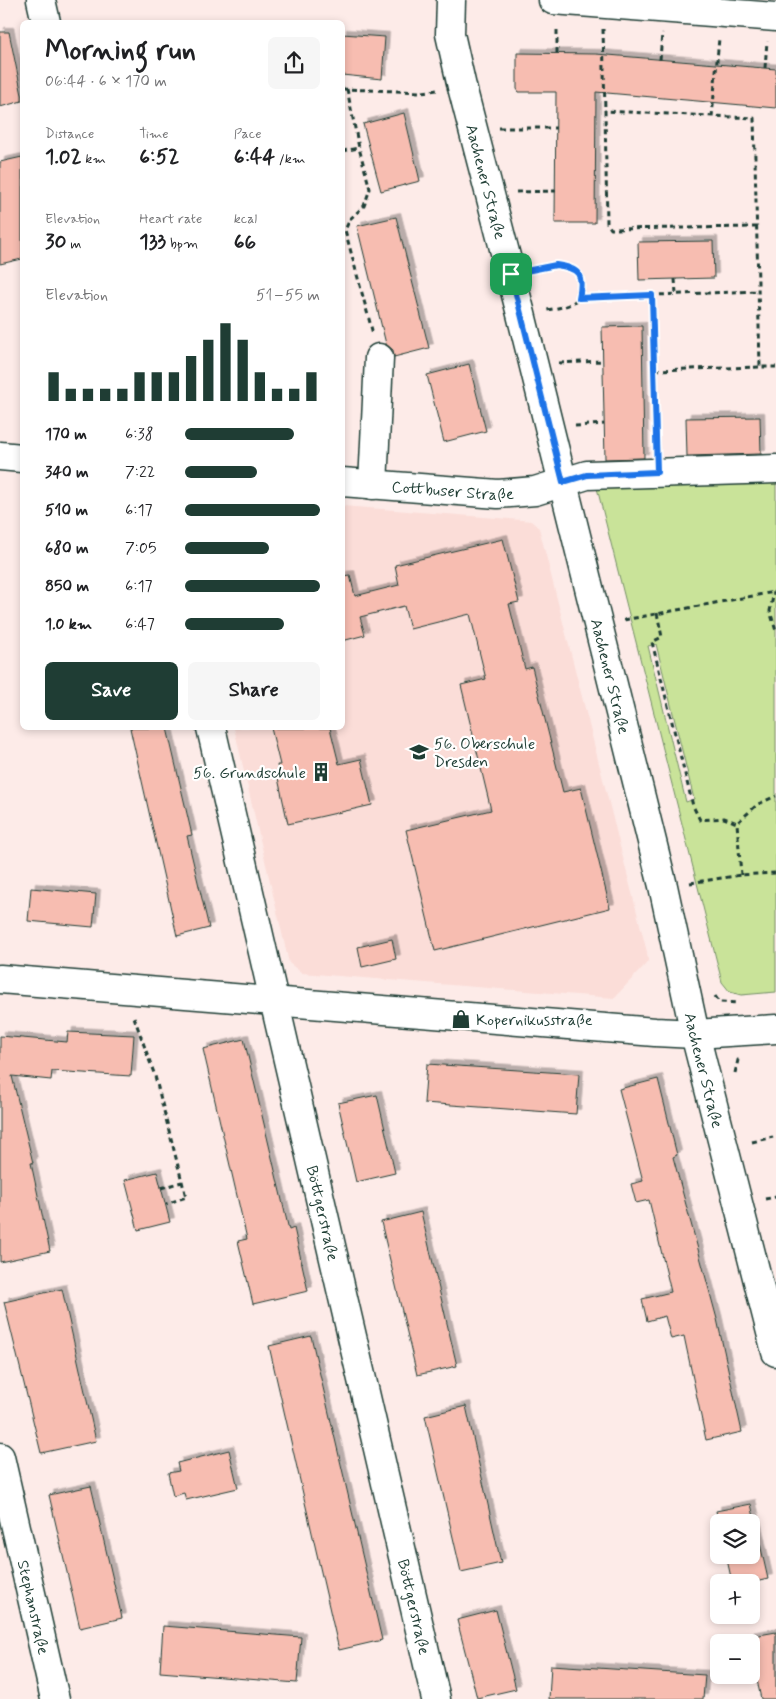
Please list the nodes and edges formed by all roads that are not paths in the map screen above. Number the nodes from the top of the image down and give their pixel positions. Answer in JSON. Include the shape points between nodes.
{"nodes":[{"id":1,"x":41,"y":0,"type":"edge"},
{"id":2,"x":451,"y":0,"type":"edge"},
{"id":3,"x":554,"y":0,"type":"edge"},
{"id":4,"x":776,"y":17,"type":"edge"},
{"id":5,"x":46,"y":20,"type":"edge"},
{"id":6,"x":379,"y":358,"type":"road end"},
{"id":7,"x":0,"y":456,"type":"edge"},
{"id":8,"x":20,"y":458,"type":"edge"},
{"id":9,"x":776,"y":469,"type":"edge"},
{"id":10,"x":345,"y":482,"type":"edge"},
{"id":11,"x":563,"y":482,"type":"junction"},
{"id":12,"x":373,"y":484,"type":"junction"},
{"id":13,"x":211,"y":730,"type":"edge"},
{"id":14,"x":0,"y":979,"type":"edge"},
{"id":15,"x":274,"y":1000,"type":"junction"},
{"id":16,"x":776,"y":1029,"type":"edge"},
{"id":17,"x":695,"y":1034,"type":"junction"},
{"id":18,"x":776,"y":1352,"type":"edge"},
{"id":19,"x":0,"y":1457,"type":"edge"},
{"id":20,"x":55,"y":1699,"type":"edge"},
{"id":21,"x":436,"y":1699,"type":"edge"}],
"edges":[{"from":1,"to":5,"type":"street"},
{"from":2,"to":11,"type":"street","name":"Aachener Straße","via":[[450,34],[462,88]]},
{"from":3,"to":4,"type":"street"},
{"from":6,"to":12,"type":"street"},
{"from":7,"to":8,"type":"street"},
{"from":9,"to":11,"type":"street","name":"Cottbuser Straße","via":[[587,475]]},
{"from":10,"to":12,"type":"street","name":"Cottbuser Straße"},
{"from":11,"to":12,"type":"street","name":"Cottbuser Straße","via":[[534,491],[498,494]]},
{"from":11,"to":17,"type":"street","name":"Aachener Straße","via":[[663,886]]},
{"from":13,"to":15,"type":"street","name":"Böttgerstraße"},
{"from":14,"to":15,"type":"street"},
{"from":15,"to":17,"type":"street"},
{"from":15,"to":21,"type":"street","name":"Böttgerstraße"},
{"from":16,"to":17,"type":"street"},
{"from":17,"to":18,"type":"street","name":"Aachener Straße"},
{"from":19,"to":20,"type":"street","name":"Stephanstraße"}]}
